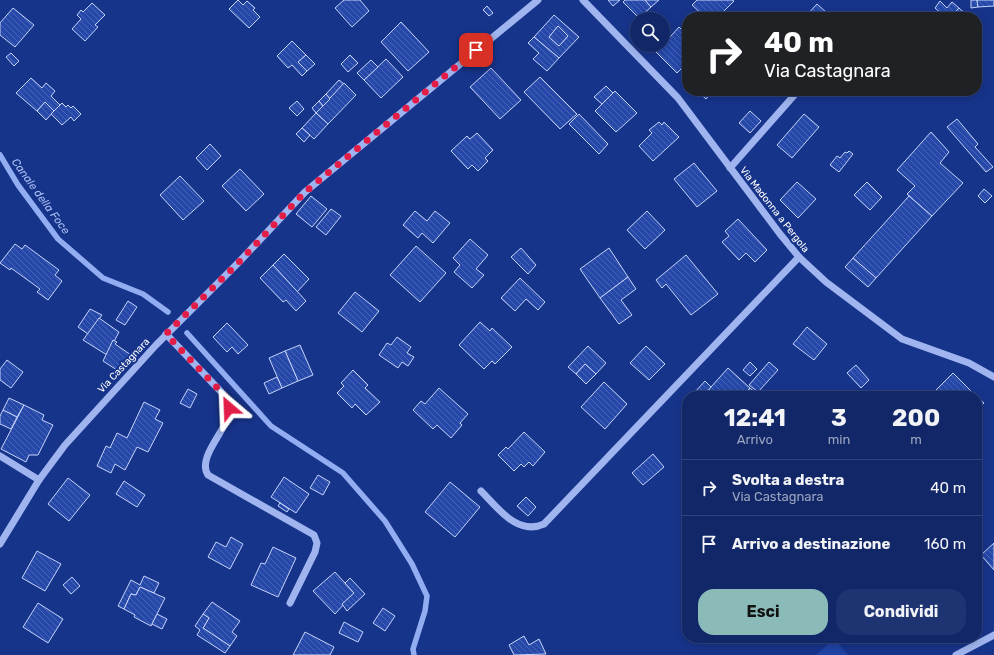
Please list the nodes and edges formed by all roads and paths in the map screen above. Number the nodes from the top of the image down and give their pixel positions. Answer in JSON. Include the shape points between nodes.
{"nodes":[{"id":1,"x":538,"y":0,"type":"edge"},
{"id":2,"x":582,"y":0,"type":"edge"},
{"id":3,"x":794,"y":96,"type":"edge"},
{"id":4,"x":730,"y":168,"type":"junction"},
{"id":5,"x":799,"y":257,"type":"junction"},
{"id":6,"x":166,"y":334,"type":"junction"},
{"id":7,"x":994,"y":377,"type":"edge"},
{"id":8,"x":0,"y":456,"type":"edge"},
{"id":9,"x":40,"y":480,"type":"junction"},
{"id":10,"x":482,"y":491,"type":"dead end"},
{"id":11,"x":0,"y":544,"type":"edge"},
{"id":12,"x":290,"y":603,"type":"dead end"},
{"id":13,"x":994,"y":635,"type":"edge"},
{"id":14,"x":982,"y":641,"type":"edge"},
{"id":15,"x":979,"y":643,"type":"edge"},
{"id":16,"x":956,"y":655,"type":"edge"}],
"edges":[{"from":1,"to":6,"type":"street","name":"Via Castagnara","via":[[305,192]]},
{"from":2,"to":4,"type":"street","name":"Via Madonna a Pergola","via":[[678,98]]},
{"from":3,"to":4,"type":"street"},
{"from":4,"to":5,"type":"street","name":"Via Madonna a Pergola"},
{"from":5,"to":7,"type":"street","name":"Via Madonna a Pergola","via":[[826,282],[902,339],[969,363]]},
{"from":5,"to":10,"type":"street","via":[[544,524],[536,527],[521,526],[510,520]]},
{"from":6,"to":9,"type":"street","name":"Via Castagnara","via":[[70,439]]},
{"from":6,"to":12,"type":"street","via":[[226,397],[229,408],[227,418],[205,461],[208,475],[314,535],[317,543],[315,552]]},
{"from":8,"to":9,"type":"street"},
{"from":9,"to":11,"type":"street","name":"Via Castagnara"},
{"from":13,"to":14,"type":"street"},
{"from":15,"to":16,"type":"street"}]}
